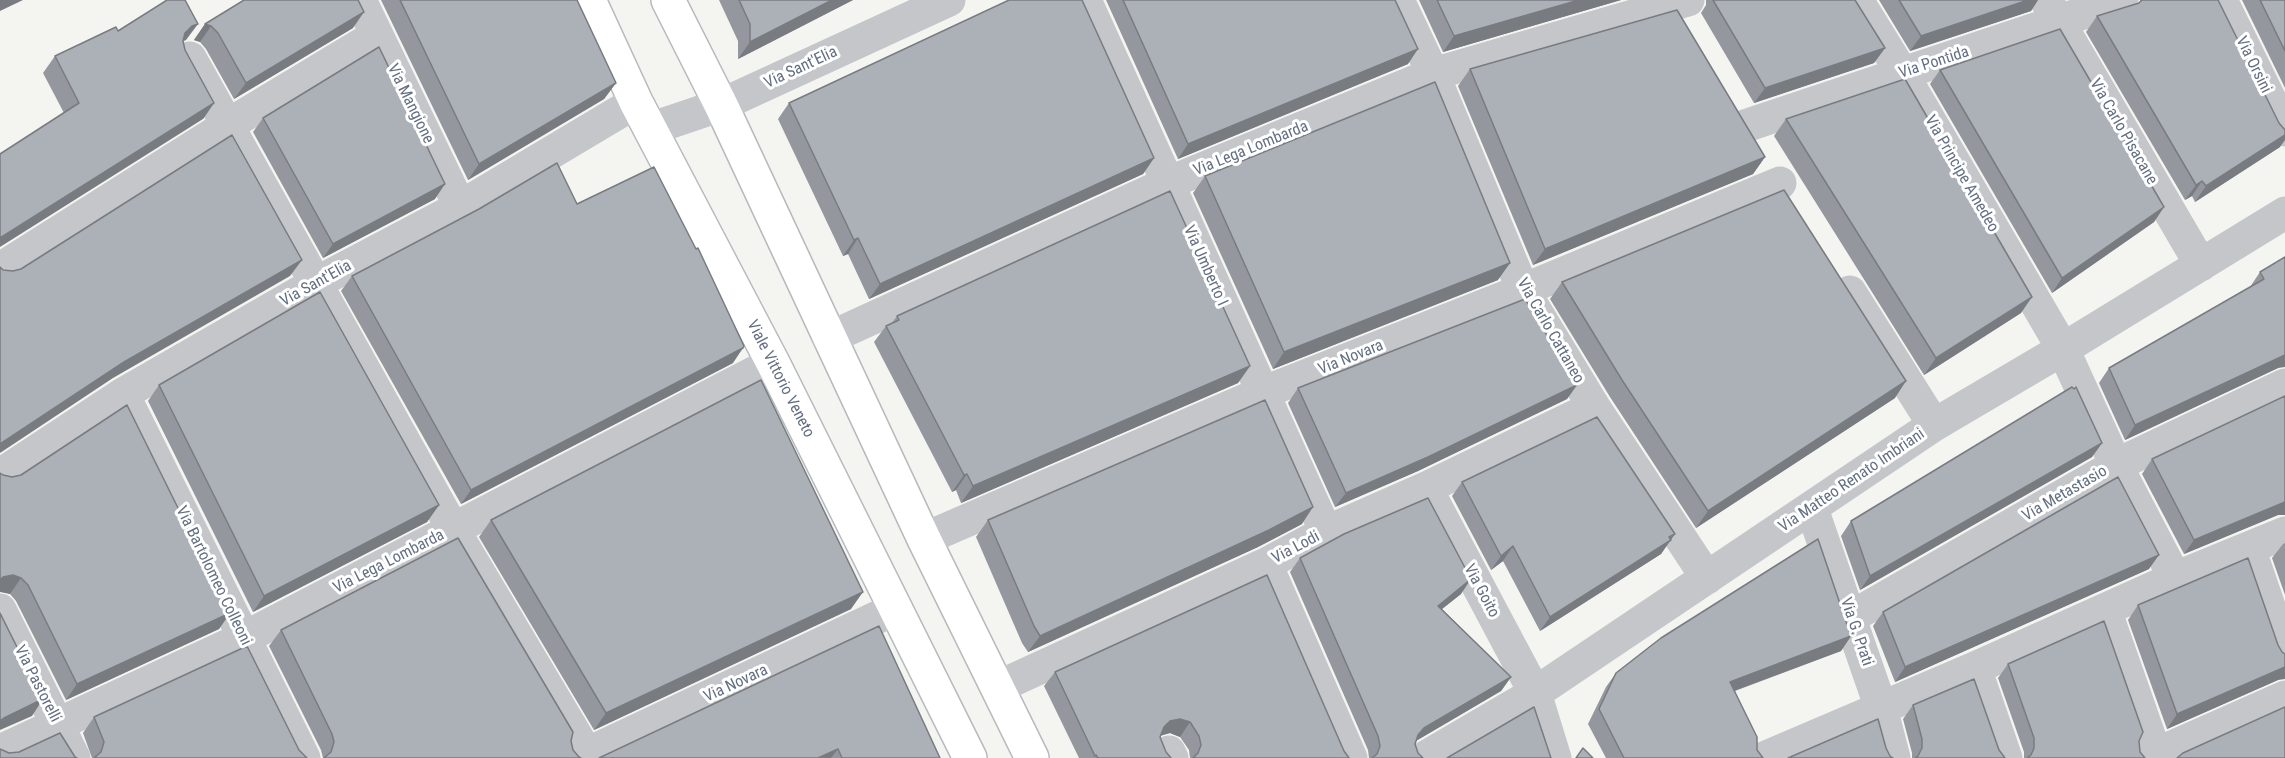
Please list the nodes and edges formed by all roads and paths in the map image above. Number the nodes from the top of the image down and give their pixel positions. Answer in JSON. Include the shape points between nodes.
{"nodes":[{"id":1,"x":360,"y":0,"type":"edge"},
{"id":2,"x":589,"y":0,"type":"edge"},
{"id":3,"x":668,"y":0,"type":"edge"},
{"id":4,"x":949,"y":0,"type":"edge"},
{"id":5,"x":1085,"y":0,"type":"edge"},
{"id":6,"x":1398,"y":0,"type":"edge"},
{"id":7,"x":1857,"y":0,"type":"edge"},
{"id":8,"x":2122,"y":0,"type":"edge"},
{"id":9,"x":2221,"y":0,"type":"edge"},
{"id":10,"x":1677,"y":1,"type":"edge"},
{"id":11,"x":2052,"y":11,"type":"edge"},
{"id":12,"x":1691,"y":35,"type":"edge"},
{"id":13,"x":377,"y":36,"type":"junction"},
{"id":14,"x":190,"y":58,"type":"edge"},
{"id":15,"x":1902,"y":73,"type":"junction"},
{"id":16,"x":1433,"y":74,"type":"junction"},
{"id":17,"x":1727,"y":96,"type":"edge"},
{"id":18,"x":721,"y":105,"type":"junction"},
{"id":19,"x":643,"y":116,"type":"junction"},
{"id":20,"x":228,"y":125,"type":"junction"},
{"id":21,"x":1745,"y":126,"type":"junction"},
{"id":22,"x":2285,"y":130,"type":"edge"},
{"id":23,"x":1168,"y":183,"type":"junction"},
{"id":24,"x":459,"y":207,"type":"junction"},
{"id":25,"x":2285,"y":213,"type":"edge"},
{"id":26,"x":1831,"y":264,"type":"edge"},
{"id":27,"x":2201,"y":265,"type":"junction"},
{"id":28,"x":0,"y":269,"type":"edge"},
{"id":29,"x":316,"y":283,"type":"junction"},
{"id":30,"x":1523,"y":290,"type":"junction"},
{"id":31,"x":830,"y":338,"type":"junction"},
{"id":32,"x":2063,"y":349,"type":"junction"},
{"id":33,"x":772,"y":363,"type":"junction"},
{"id":34,"x":2285,"y":385,"type":"edge"},
{"id":35,"x":1262,"y":393,"type":"junction"},
{"id":36,"x":123,"y":394,"type":"junction"},
{"id":37,"x":1594,"y":407,"type":"junction"},
{"id":38,"x":1934,"y":425,"type":"junction"},
{"id":39,"x":2116,"y":465,"type":"junction"},
{"id":40,"x":0,"y":475,"type":"edge"},
{"id":41,"x":1426,"y":488,"type":"junction"},
{"id":42,"x":1812,"y":509,"type":"junction"},
{"id":43,"x":453,"y":529,"type":"junction"},
{"id":44,"x":1326,"y":532,"type":"junction"},
{"id":45,"x":2285,"y":533,"type":"edge"},
{"id":46,"x":924,"y":539,"type":"junction"},
{"id":47,"x":2249,"y":548,"type":"junction"},
{"id":48,"x":1266,"y":564,"type":"junction"},
{"id":49,"x":1707,"y":578,"type":"junction"},
{"id":50,"x":2175,"y":578,"type":"junction"},
{"id":51,"x":895,"y":609,"type":"junction"},
{"id":52,"x":0,"y":610,"type":"edge"},
{"id":53,"x":2105,"y":610,"type":"junction"},
{"id":54,"x":1851,"y":617,"type":"junction"},
{"id":55,"x":244,"y":638,"type":"junction"},
{"id":56,"x":2285,"y":653,"type":"edge"},
{"id":57,"x":1975,"y":668,"type":"junction"},
{"id":58,"x":998,"y":687,"type":"junction"},
{"id":59,"x":1535,"y":693,"type":"junction"},
{"id":60,"x":2285,"y":697,"type":"edge"},
{"id":61,"x":1881,"y":708,"type":"junction"},
{"id":62,"x":58,"y":724,"type":"junction"},
{"id":63,"x":0,"y":751,"type":"edge"},
{"id":64,"x":583,"y":756,"type":"edge"},
{"id":65,"x":2153,"y":757,"type":"edge"},
{"id":66,"x":74,"y":758,"type":"edge"},
{"id":67,"x":304,"y":758,"type":"edge"},
{"id":68,"x":970,"y":758,"type":"edge"},
{"id":69,"x":1032,"y":758,"type":"edge"},
{"id":70,"x":1351,"y":758,"type":"edge"},
{"id":71,"x":1424,"y":758,"type":"edge"},
{"id":72,"x":1555,"y":758,"type":"edge"},
{"id":73,"x":1764,"y":758,"type":"edge"},
{"id":74,"x":1894,"y":758,"type":"edge"},
{"id":75,"x":2006,"y":758,"type":"edge"}],
"edges":[{"from":1,"to":13,"type":"street","name":"Via Mangione"},
{"from":2,"to":19,"type":"main road","name":"Viale Vittorio Veneto"},
{"from":3,"to":18,"type":"main road"},
{"from":4,"to":18,"type":"street","name":"Via Sant'Elia"},
{"from":5,"to":23,"type":"street","name":"Via Umberto I"},
{"from":6,"to":16,"type":"street","name":"Via Carlo Cattaneo"},
{"from":7,"to":15,"type":"street","name":"Via Principe Amedeo"},
{"from":8,"to":11,"type":"street","name":"Via Pontida"},
{"from":9,"to":22,"type":"street","name":"Via Orsini"},
{"from":10,"to":12,"type":"street"},
{"from":10,"to":16,"type":"street","name":"Via Lega Lombarda"},
{"from":11,"to":15,"type":"street","name":"Via Pontida"},
{"from":11,"to":27,"type":"street","name":"Via Carlo Pisacane"},
{"from":13,"to":20,"type":"street"},
{"from":13,"to":24,"type":"street","name":"Via Mangione"},
{"from":14,"to":20,"type":"street"},
{"from":15,"to":21,"type":"street","name":"Via Pontida"},
{"from":15,"to":32,"type":"street","name":"Via Principe Amedeo"},
{"from":16,"to":23,"type":"street","name":"Via Lega Lombarda"},
{"from":16,"to":30,"type":"street","name":"Via Carlo Cattaneo"},
{"from":17,"to":21,"type":"street"},
{"from":18,"to":19,"type":"street","name":"Via Sant'Elia"},
{"from":18,"to":31,"type":"main road"},
{"from":19,"to":24,"type":"street","name":"Via Sant'Elia"},
{"from":19,"to":33,"type":"main road","name":"Viale Vittorio Veneto"},
{"from":20,"to":28,"type":"street"},
{"from":20,"to":29,"type":"street"},
{"from":21,"to":30,"type":"street","name":"Via Novara","via":[[1786,193]]},
{"from":23,"to":31,"type":"street","name":"Via Lega Lombarda"},
{"from":23,"to":35,"type":"street","name":"Via Umberto I"},
{"from":24,"to":29,"type":"street","name":"Via Sant'Elia"},
{"from":25,"to":27,"type":"street","name":"Via Matteo Renato Imbriani"},
{"from":26,"to":38,"type":"street"},
{"from":27,"to":32,"type":"street","name":"Via Matteo Renato Imbriani"},
{"from":29,"to":36,"type":"street","name":"Via Sant'Elia"},
{"from":29,"to":43,"type":"street"},
{"from":30,"to":35,"type":"street","name":"Via Novara"},
{"from":30,"to":37,"type":"street","name":"Via Carlo Cattaneo"},
{"from":31,"to":46,"type":"main road"},
{"from":32,"to":38,"type":"street","name":"Via Matteo Renato Imbriani"},
{"from":32,"to":39,"type":"street","name":"Via Principe Amedeo"},
{"from":33,"to":43,"type":"street","name":"Via Lega Lombarda"},
{"from":33,"to":51,"type":"main road","name":"Viale Vittorio Veneto"},
{"from":34,"to":39,"type":"street","name":"Via Metastasio"},
{"from":35,"to":44,"type":"street","name":"Via Umberto I"},
{"from":35,"to":46,"type":"street","name":"Via Novara"},
{"from":36,"to":40,"type":"street","name":"Via Sant'Elia"},
{"from":36,"to":55,"type":"street","name":"Via Bartolomeo Colleoni"},
{"from":37,"to":41,"type":"street","name":"Via Lodi"},
{"from":37,"to":49,"type":"street","name":"Via Carlo Cattaneo"},
{"from":38,"to":42,"type":"street","name":"Via Matteo Renato Imbriani"},
{"from":39,"to":50,"type":"street","name":"Via Principe Amedeo"},
{"from":39,"to":54,"type":"street","name":"Via Metastasio"},
{"from":41,"to":44,"type":"street","name":"Via Lodi"},
{"from":41,"to":59,"type":"street","name":"Via Goito"},
{"from":42,"to":49,"type":"street","name":"Via Matteo Renato Imbriani"},
{"from":42,"to":54,"type":"street","name":"Via G. Prati"},
{"from":43,"to":55,"type":"street","name":"Via Lega Lombarda"},
{"from":43,"to":64,"type":"street"},
{"from":44,"to":48,"type":"street","name":"Via Lodi"},
{"from":45,"to":47,"type":"street"},
{"from":46,"to":58,"type":"main road"},
{"from":47,"to":50,"type":"street"},
{"from":47,"to":56,"type":"street"},
{"from":48,"to":58,"type":"street","name":"Via Lodi"},
{"from":48,"to":70,"type":"street"},
{"from":49,"to":59,"type":"street","name":"Via Matteo Renato Imbriani"},
{"from":50,"to":53,"type":"street"},
{"from":51,"to":64,"type":"street","name":"Via Novara"},
{"from":51,"to":68,"type":"main road","name":"Viale Vittorio Veneto"},
{"from":52,"to":62,"type":"street","name":"Via Pastorelli"},
{"from":53,"to":57,"type":"street"},
{"from":53,"to":65,"type":"street"},
{"from":54,"to":61,"type":"street","name":"Via G. Prati"},
{"from":55,"to":62,"type":"street","name":"Via Lega Lombarda"},
{"from":55,"to":67,"type":"street","name":"Via Bartolomeo Colleoni"},
{"from":57,"to":61,"type":"street"},
{"from":57,"to":75,"type":"street"},
{"from":58,"to":69,"type":"main road"},
{"from":59,"to":71,"type":"street","name":"Via Matteo Renato Imbriani"},
{"from":59,"to":72,"type":"street","name":"Via Goito"},
{"from":60,"to":65,"type":"street"},
{"from":61,"to":73,"type":"street"},
{"from":61,"to":74,"type":"street","name":"Via G. Prati"},
{"from":62,"to":63,"type":"street","name":"Via Lega Lombarda"},
{"from":62,"to":66,"type":"street","name":"Via Pastorelli"}]}
